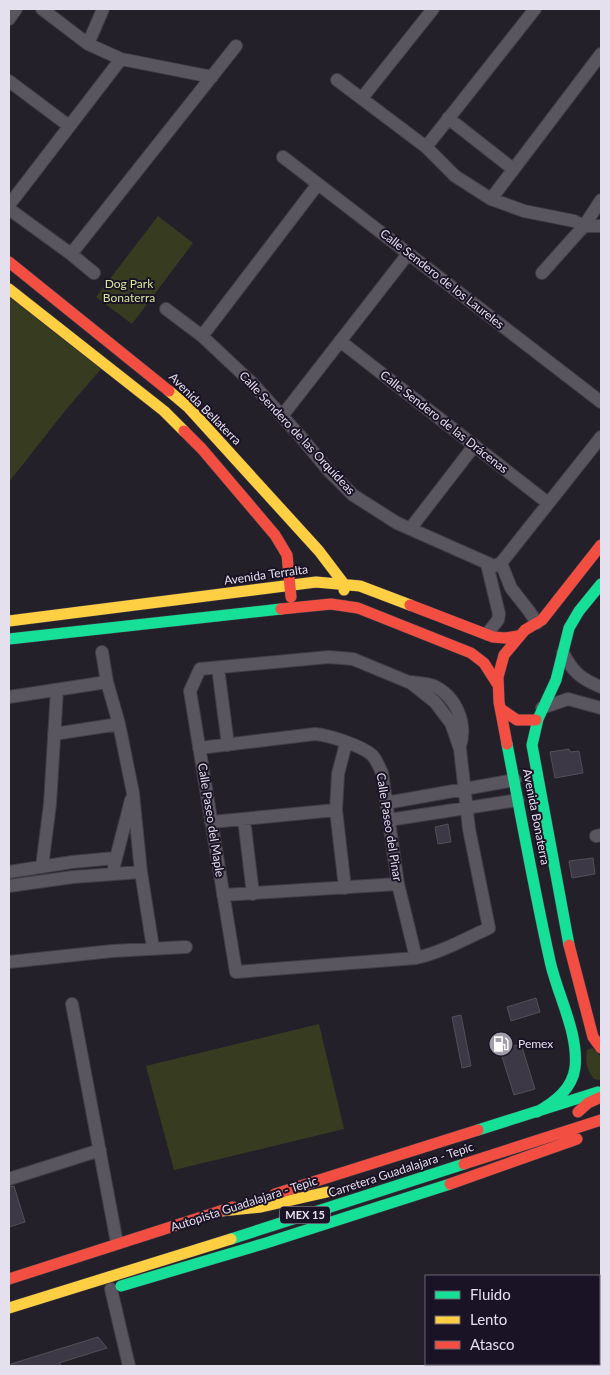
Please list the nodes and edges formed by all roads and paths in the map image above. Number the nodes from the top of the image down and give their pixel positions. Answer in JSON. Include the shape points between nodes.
{"nodes":[{"id":1,"x":16,"y":9,"type":"edge"},
{"id":2,"x":42,"y":9,"type":"edge"},
{"id":3,"x":103,"y":9,"type":"edge"},
{"id":4,"x":433,"y":9,"type":"edge"},
{"id":5,"x":535,"y":9,"type":"edge"},
{"id":6,"x":9,"y":19,"type":"edge"},
{"id":7,"x":88,"y":44,"type":"junction"},
{"id":8,"x":236,"y":46,"type":"dead end"},
{"id":9,"x":601,"y":54,"type":"edge"},
{"id":10,"x":121,"y":59,"type":"junction"},
{"id":11,"x":212,"y":77,"type":"junction"},
{"id":12,"x":337,"y":80,"type":"dead end"},
{"id":13,"x":9,"y":81,"type":"edge"},
{"id":14,"x":362,"y":98,"type":"junction"},
{"id":15,"x":448,"y":118,"type":"junction"},
{"id":16,"x":69,"y":126,"type":"junction"},
{"id":17,"x":426,"y":147,"type":"junction"},
{"id":18,"x":283,"y":157,"type":"dead end"},
{"id":19,"x":513,"y":169,"type":"junction"},
{"id":20,"x":318,"y":184,"type":"junction"},
{"id":21,"x":491,"y":199,"type":"junction"},
{"id":22,"x":601,"y":200,"type":"edge"},
{"id":23,"x":9,"y":205,"type":"edge"},
{"id":24,"x":9,"y":209,"type":"edge"},
{"id":25,"x":588,"y":219,"type":"edge"},
{"id":26,"x":601,"y":226,"type":"edge"},
{"id":27,"x":71,"y":254,"type":"junction"},
{"id":28,"x":408,"y":254,"type":"junction"},
{"id":29,"x":9,"y":262,"type":"edge"},
{"id":30,"x":94,"y":273,"type":"dead end"},
{"id":31,"x":542,"y":273,"type":"dead end"},
{"id":32,"x":9,"y":289,"type":"edge"},
{"id":33,"x":166,"y":309,"type":"dead end"},
{"id":34,"x":202,"y":336,"type":"junction"},
{"id":35,"x":340,"y":341,"type":"junction"},
{"id":36,"x":601,"y":402,"type":"edge"},
{"id":37,"x":282,"y":416,"type":"junction"},
{"id":38,"x":601,"y":436,"type":"edge"},
{"id":39,"x":474,"y":446,"type":"junction"},
{"id":40,"x":548,"y":503,"type":"junction"},
{"id":41,"x":410,"y":529,"type":"junction"},
{"id":42,"x":601,"y":545,"type":"edge"},
{"id":43,"x":494,"y":564,"type":"junction"},
{"id":44,"x":344,"y":584,"type":"junction"},
{"id":45,"x":601,"y":584,"type":"edge"},
{"id":46,"x":290,"y":586,"type":"junction"},
{"id":47,"x":517,"y":596,"type":"junction"},
{"id":48,"x":498,"y":604,"type":"junction"},
{"id":49,"x":344,"y":606,"type":"junction"},
{"id":50,"x":291,"y":608,"type":"junction"},
{"id":51,"x":9,"y":622,"type":"edge"},
{"id":52,"x":539,"y":622,"type":"junction"},
{"id":53,"x":487,"y":634,"type":"junction"},
{"id":54,"x":567,"y":635,"type":"junction"},
{"id":55,"x":518,"y":636,"type":"junction"},
{"id":56,"x":9,"y":639,"type":"edge"},
{"id":57,"x":102,"y":652,"type":"dead end"},
{"id":58,"x":563,"y":653,"type":"junction"},
{"id":59,"x":218,"y":668,"type":"junction"},
{"id":60,"x":107,"y":682,"type":"junction"},
{"id":61,"x":498,"y":685,"type":"junction"},
{"id":62,"x":601,"y":687,"type":"edge"},
{"id":63,"x":57,"y":690,"type":"junction"},
{"id":64,"x":9,"y":697,"type":"edge"},
{"id":65,"x":542,"y":708,"type":"junction"},
{"id":66,"x":601,"y":708,"type":"edge"},
{"id":67,"x":501,"y":709,"type":"junction"},
{"id":68,"x":536,"y":720,"type":"junction"},
{"id":69,"x":119,"y":724,"type":"junction"},
{"id":70,"x":54,"y":734,"type":"junction"},
{"id":71,"x":346,"y":743,"type":"junction"},
{"id":72,"x":228,"y":745,"type":"junction"},
{"id":73,"x":199,"y":748,"type":"junction"},
{"id":74,"x":515,"y":780,"type":"junction"},
{"id":75,"x":464,"y":790,"type":"junction"},
{"id":76,"x":133,"y":793,"type":"junction"},
{"id":77,"x":518,"y":800,"type":"junction"},
{"id":78,"x":386,"y":803,"type":"junction"},
{"id":79,"x":466,"y":808,"type":"junction"},
{"id":80,"x":336,"y":810,"type":"junction"},
{"id":81,"x":244,"y":819,"type":"junction"},
{"id":82,"x":389,"y":820,"type":"junction"},
{"id":83,"x":211,"y":822,"type":"junction"},
{"id":84,"x":115,"y":858,"type":"junction"},
{"id":85,"x":42,"y":867,"type":"junction"},
{"id":86,"x":9,"y":872,"type":"edge"},
{"id":87,"x":141,"y":872,"type":"junction"},
{"id":88,"x":113,"y":874,"type":"junction"},
{"id":89,"x":398,"y":884,"type":"junction"},
{"id":90,"x":9,"y":886,"type":"edge"},
{"id":91,"x":345,"y":888,"type":"junction"},
{"id":92,"x":253,"y":894,"type":"junction"},
{"id":93,"x":223,"y":895,"type":"junction"},
{"id":94,"x":152,"y":948,"type":"junction"},
{"id":95,"x":186,"y":948,"type":"dead end"},
{"id":96,"x":416,"y":958,"type":"junction"},
{"id":97,"x":571,"y":958,"type":"junction"},
{"id":98,"x":9,"y":962,"type":"edge"},
{"id":99,"x":550,"y":963,"type":"junction"},
{"id":100,"x":72,"y":1004,"type":"dead end"},
{"id":101,"x":593,"y":1037,"type":"junction"},
{"id":102,"x":574,"y":1042,"type":"junction"},
{"id":103,"x":601,"y":1048,"type":"edge"},
{"id":104,"x":601,"y":1091,"type":"edge"},
{"id":105,"x":601,"y":1097,"type":"edge"},
{"id":106,"x":601,"y":1105,"type":"edge"},
{"id":107,"x":537,"y":1112,"type":"junction"},
{"id":108,"x":601,"y":1120,"type":"edge"},
{"id":109,"x":600,"y":1130,"type":"edge"},
{"id":110,"x":100,"y":1150,"type":"junction"},
{"id":111,"x":9,"y":1179,"type":"edge"},
{"id":112,"x":221,"y":1211,"type":"junction"},
{"id":113,"x":234,"y":1222,"type":"dead end"},
{"id":114,"x":117,"y":1242,"type":"junction"},
{"id":115,"x":9,"y":1279,"type":"edge"},
{"id":116,"x":106,"y":1290,"type":"joint"},
{"id":117,"x":10,"y":1315,"type":"edge"},
{"id":118,"x":129,"y":1366,"type":"edge"}],
"edges":[{"from":1,"to":6,"type":"street"},
{"from":2,"to":7,"type":"street"},
{"from":3,"to":7,"type":"street"},
{"from":4,"to":14,"type":"street"},
{"from":5,"to":15,"type":"street"},
{"from":7,"to":10,"type":"street"},
{"from":8,"to":11,"type":"street"},
{"from":9,"to":19,"type":"street"},
{"from":10,"to":11,"type":"street"},
{"from":10,"to":16,"type":"street"},
{"from":11,"to":27,"type":"street"},
{"from":12,"to":14,"type":"street"},
{"from":13,"to":16,"type":"street"},
{"from":14,"to":17,"type":"street"},
{"from":15,"to":17,"type":"street"},
{"from":15,"to":19,"type":"street"},
{"from":16,"to":23,"type":"street"},
{"from":17,"to":21,"type":"street","via":[[455,176]]},
{"from":18,"to":20,"type":"street","name":"Calle Sendero de los Laureles"},
{"from":19,"to":21,"type":"street"},
{"from":20,"to":28,"type":"street","name":"Calle Sendero de los Laureles"},
{"from":20,"to":34,"type":"street"},
{"from":21,"to":25,"type":"street","via":[[524,211]]},
{"from":22,"to":25,"type":"street"},
{"from":24,"to":27,"type":"street"},
{"from":25,"to":26,"type":"street"},
{"from":25,"to":31,"type":"street"},
{"from":27,"to":30,"type":"street"},
{"from":28,"to":35,"type":"street"},
{"from":28,"to":36,"type":"street","name":"Calle Sendero de los Laureles"},
{"from":29,"to":44,"type":"main road","name":"Avenida Bellaterra","via":[[188,407],[319,551]]},
{"from":32,"to":46,"type":"main road","via":[[164,411],[202,449],[275,535],[287,555]]},
{"from":33,"to":34,"type":"street","name":"Calle Sendero de las Orquídeas"},
{"from":34,"to":37,"type":"street","name":"Calle Sendero de las Orquídeas"},
{"from":35,"to":37,"type":"street"},
{"from":35,"to":39,"type":"street","name":"Calle Sendero de las Drácenas"},
{"from":37,"to":41,"type":"street","name":"Calle Sendero de las Orquídeas","via":[[353,495]]},
{"from":38,"to":40,"type":"street"},
{"from":39,"to":40,"type":"street","name":"Calle Sendero de las Drácenas"},
{"from":39,"to":41,"type":"street"},
{"from":40,"to":43,"type":"street"},
{"from":41,"to":43,"type":"street","name":"Calle Sendero de las Orquídeas"},
{"from":42,"to":52,"type":"main road","name":"Avenida Bonaterra"},
{"from":43,"to":47,"type":"street"},
{"from":43,"to":48,"type":"street"},
{"from":44,"to":46,"type":"main road","name":"Avenida Terralta","via":[[316,582]]},
{"from":44,"to":49,"type":"main road"},
{"from":44,"to":53,"type":"main road","name":"Avenida Terralta","via":[[360,586]]},
{"from":45,"to":54,"type":"main road","name":"Avenida Bonaterra"},
{"from":46,"to":50,"type":"main road"},
{"from":46,"to":51,"type":"main road","name":"Avenida Terralta"},
{"from":47,"to":48,"type":"street"},
{"from":47,"to":52,"type":"street"},
{"from":48,"to":53,"type":"street","via":[[498,620]]},
{"from":49,"to":50,"type":"main road"},
{"from":49,"to":61,"type":"main road","via":[[358,608],[471,653],[484,663]]},
{"from":50,"to":56,"type":"main road"},
{"from":52,"to":54,"type":"main road","via":[[550,621]]},
{"from":52,"to":55,"type":"main road","name":"Avenida Bonaterra"},
{"from":53,"to":55,"type":"main road","name":"Avenida Terralta","via":[[505,638]]},
{"from":54,"to":58,"type":"main road","name":"Avenida Bonaterra"},
{"from":55,"to":61,"type":"main road","name":"Avenida Bonaterra","via":[[504,656]]},
{"from":57,"to":60,"type":"street"},
{"from":58,"to":62,"type":"street","via":[[578,675]]},
{"from":58,"to":65,"type":"main road","name":"Avenida Bonaterra","via":[[556,681]]},
{"from":59,"to":72,"type":"street"},
{"from":59,"to":73,"type":"street","name":"Calle Paseo del Maple","via":[[200,669],[190,691]]},
{"from":59,"to":75,"type":"street","via":[[345,657],[409,682],[436,687],[459,711],[463,725],[460,749]]},
{"from":60,"to":63,"type":"street"},
{"from":60,"to":69,"type":"street"},
{"from":61,"to":67,"type":"main road","name":"Avenida Bonaterra"},
{"from":63,"to":64,"type":"street"},
{"from":63,"to":70,"type":"street"},
{"from":65,"to":66,"type":"street","via":[[568,698]]},
{"from":65,"to":68,"type":"main road","name":"Avenida Bonaterra"},
{"from":67,"to":68,"type":"main road","via":[[511,718],[523,722]]},
{"from":67,"to":74,"type":"main road","name":"Avenida Bonaterra"},
{"from":68,"to":97,"type":"main road","name":"Avenida Bonaterra","via":[[532,745]]},
{"from":69,"to":70,"type":"street"},
{"from":69,"to":76,"type":"street"},
{"from":70,"to":85,"type":"street"},
{"from":71,"to":72,"type":"street","name":"Calle Paseo del Pinar","via":[[316,734]]},
{"from":71,"to":78,"type":"street","name":"Calle Paseo del Pinar","via":[[373,756],[382,773]]},
{"from":71,"to":80,"type":"street","via":[[338,774]]},
{"from":72,"to":73,"type":"street","name":"Calle Paseo del Pinar"},
{"from":73,"to":83,"type":"street","name":"Calle Paseo del Maple"},
{"from":74,"to":75,"type":"street"},
{"from":74,"to":77,"type":"main road","name":"Avenida Bonaterra"},
{"from":75,"to":78,"type":"street"},
{"from":75,"to":79,"type":"street"},
{"from":76,"to":84,"type":"street"},
{"from":76,"to":87,"type":"street"},
{"from":77,"to":79,"type":"street"},
{"from":77,"to":99,"type":"main road","name":"Avenida Bonaterra"},
{"from":78,"to":82,"type":"street","name":"Calle Paseo del Pinar"},
{"from":79,"to":82,"type":"street"},
{"from":79,"to":96,"type":"street","via":[[489,928]]},
{"from":80,"to":81,"type":"street"},
{"from":80,"to":91,"type":"street"},
{"from":81,"to":83,"type":"street"},
{"from":81,"to":92,"type":"street"},
{"from":82,"to":89,"type":"street","name":"Calle Paseo del Pinar"},
{"from":83,"to":93,"type":"street","name":"Calle Paseo del Maple"},
{"from":84,"to":85,"type":"street"},
{"from":84,"to":88,"type":"street"},
{"from":85,"to":86,"type":"street"},
{"from":87,"to":88,"type":"street"},
{"from":87,"to":94,"type":"street"},
{"from":88,"to":90,"type":"street"},
{"from":89,"to":91,"type":"street"},
{"from":89,"to":96,"type":"street","name":"Calle Paseo del Pinar"},
{"from":91,"to":92,"type":"street"},
{"from":92,"to":93,"type":"street"},
{"from":93,"to":96,"type":"street","name":"Calle Paseo del Maple","via":[[236,972]]},
{"from":94,"to":95,"type":"street"},
{"from":94,"to":98,"type":"street"},
{"from":97,"to":99,"type":"main road"},
{"from":97,"to":101,"type":"main road","name":"Avenida Bonaterra"},
{"from":99,"to":102,"type":"main road","name":"Avenida Bonaterra"},
{"from":100,"to":110,"type":"street"},
{"from":101,"to":102,"type":"main road"},
{"from":101,"to":103,"type":"main road","name":"Avenida Bonaterra"},
{"from":102,"to":107,"type":"main road","name":"Avenida Bonaterra","via":[[575,1067],[571,1083],[551,1104]]},
{"from":104,"to":107,"type":"main road","name":"Carretera Guadalajara - Tepic","number":"MEX 15"},
{"from":105,"to":106,"type":"main road","via":[[574,1114]]},
{"from":107,"to":112,"type":"main road","name":"Carretera Guadalajara - Tepic","number":"MEX 15"},
{"from":108,"to":117,"type":"main road","name":"Carretera Guadalajara - Tepic","number":"MEX 15","via":[[103,1280]]},
{"from":109,"to":116,"type":"main road","via":[[413,1197]]},
{"from":110,"to":111,"type":"street"},
{"from":110,"to":114,"type":"street"},
{"from":112,"to":113,"type":"main road","name":"Autopista Guadalajara - Tepic","via":[[250,1210],[332,1191]]},
{"from":112,"to":114,"type":"main road","name":"Carretera Guadalajara - Tepic","number":"MEX 15"},
{"from":114,"to":115,"type":"main road","name":"Carretera Guadalajara - Tepic","number":"MEX 15"},
{"from":116,"to":118,"type":"street"}]}
